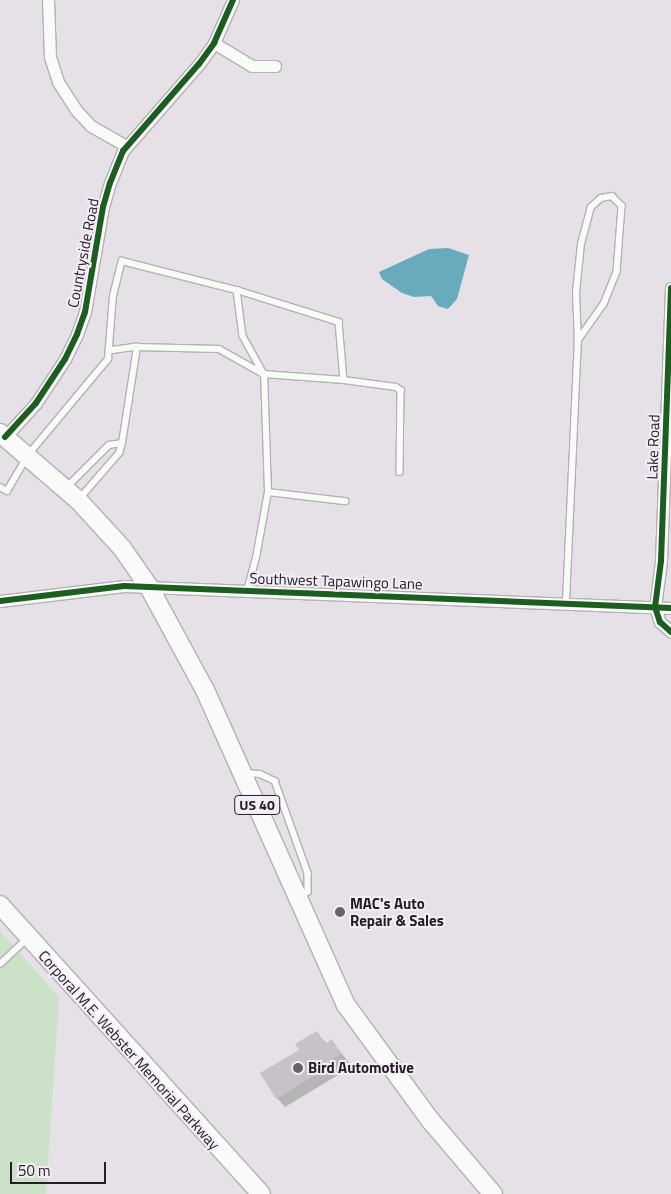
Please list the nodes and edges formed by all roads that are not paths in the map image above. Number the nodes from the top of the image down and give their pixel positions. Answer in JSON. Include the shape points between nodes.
{"nodes":[{"id":1,"x":48,"y":0,"type":"edge"},
{"id":2,"x":233,"y":0,"type":"edge"},
{"id":3,"x":214,"y":43,"type":"junction"},
{"id":4,"x":275,"y":66,"type":"dead end"},
{"id":5,"x":126,"y":146,"type":"junction"},
{"id":6,"x":671,"y":288,"type":"edge"},
{"id":7,"x":237,"y":290,"type":"junction"},
{"id":8,"x":578,"y":341,"type":"junction"},
{"id":9,"x":137,"y":347,"type":"junction"},
{"id":10,"x":109,"y":351,"type":"junction"},
{"id":11,"x":264,"y":374,"type":"junction"},
{"id":12,"x":344,"y":380,"type":"junction"},
{"id":13,"x":2,"y":435,"type":"edge"},
{"id":14,"x":122,"y":443,"type":"junction"},
{"id":15,"x":28,"y":455,"type":"junction"},
{"id":16,"x":400,"y":472,"type":"dead end"},
{"id":17,"x":668,"y":478,"type":"edge"},
{"id":18,"x":0,"y":487,"type":"edge"},
{"id":19,"x":268,"y":492,"type":"junction"},
{"id":20,"x":72,"y":494,"type":"junction"},
{"id":21,"x":345,"y":501,"type":"dead end"},
{"id":22,"x":149,"y":587,"type":"junction"},
{"id":23,"x":248,"y":590,"type":"junction"},
{"id":24,"x":0,"y":601,"type":"edge"},
{"id":25,"x":566,"y":602,"type":"junction"},
{"id":26,"x":655,"y":607,"type":"junction"},
{"id":27,"x":671,"y":608,"type":"edge"},
{"id":28,"x":671,"y":632,"type":"edge"},
{"id":29,"x":243,"y":773,"type":"junction"},
{"id":30,"x":299,"y":898,"type":"junction"},
{"id":31,"x":0,"y":905,"type":"edge"},
{"id":32,"x":28,"y":938,"type":"junction"},
{"id":33,"x":0,"y":964,"type":"edge"},
{"id":34,"x":258,"y":1193,"type":"edge"},
{"id":35,"x":493,"y":1194,"type":"edge"}],
"edges":[{"from":1,"to":5,"type":"street","via":[[50,57],[58,82],[91,126]]},
{"from":2,"to":3,"type":"street","name":"Countryside Road"},
{"from":3,"to":4,"type":"street","via":[[252,66]]},
{"from":3,"to":5,"type":"street","name":"Countryside Road"},
{"from":5,"to":13,"type":"street","name":"Countryside Road","via":[[108,191],[85,312],[77,334],[36,403]]},
{"from":6,"to":17,"type":"street","name":"Lake Road"},
{"from":7,"to":10,"type":"lane","via":[[122,261],[113,296]]},
{"from":7,"to":11,"type":"lane","via":[[243,336]]},
{"from":7,"to":12,"type":"lane","via":[[339,322]]},
{"from":8,"to":8,"type":"lane","via":[[604,304],[617,272],[622,206],[612,196],[601,198],[591,207],[581,244],[576,293]]},
{"from":8,"to":25,"type":"lane"},
{"from":9,"to":10,"type":"lane"},
{"from":9,"to":11,"type":"lane","via":[[219,348]]},
{"from":9,"to":14,"type":"lane"},
{"from":10,"to":15,"type":"lane","via":[[108,359]]},
{"from":11,"to":12,"type":"lane"},
{"from":11,"to":19,"type":"lane"},
{"from":12,"to":16,"type":"lane","via":[[401,390]]},
{"from":13,"to":15,"type":"main road","number":"US 40"},
{"from":14,"to":20,"type":"lane","via":[[119,453]]},
{"from":14,"to":20,"type":"lane","via":[[109,445]]},
{"from":15,"to":18,"type":"lane","via":[[7,490]]},
{"from":15,"to":20,"type":"main road","number":"US 40"},
{"from":17,"to":26,"type":"street","name":"Lake Road"},
{"from":19,"to":21,"type":"lane"},
{"from":19,"to":23,"type":"lane"},
{"from":20,"to":22,"type":"main road","number":"US 40","via":[[122,548]]},
{"from":22,"to":23,"type":"street","name":"Southwest Tapawingo Lane"},
{"from":22,"to":24,"type":"street","name":"Southwest Tapawingo Lane","via":[[124,586]]},
{"from":22,"to":29,"type":"main road","number":"US 40","via":[[205,690]]},
{"from":23,"to":25,"type":"street","name":"Southwest Tapawingo Lane"},
{"from":25,"to":26,"type":"street","name":"Southwest Tapawingo Lane"},
{"from":26,"to":27,"type":"street","name":"Southwest Tapawingo Lane"},
{"from":26,"to":28,"type":"street","via":[[660,622]]},
{"from":29,"to":30,"type":"main road","number":"US 40"},
{"from":29,"to":30,"type":"lane","via":[[260,774],[276,782],[308,873],[308,892]]},
{"from":30,"to":35,"type":"main road","number":"US 40","via":[[346,1005],[431,1120]]},
{"from":31,"to":32,"type":"main road","name":"Corporal M.E. Webster Memorial Parkway"},
{"from":32,"to":33,"type":"lane"},
{"from":32,"to":34,"type":"main road","name":"Corporal M.E. Webster Memorial Parkway"}]}
